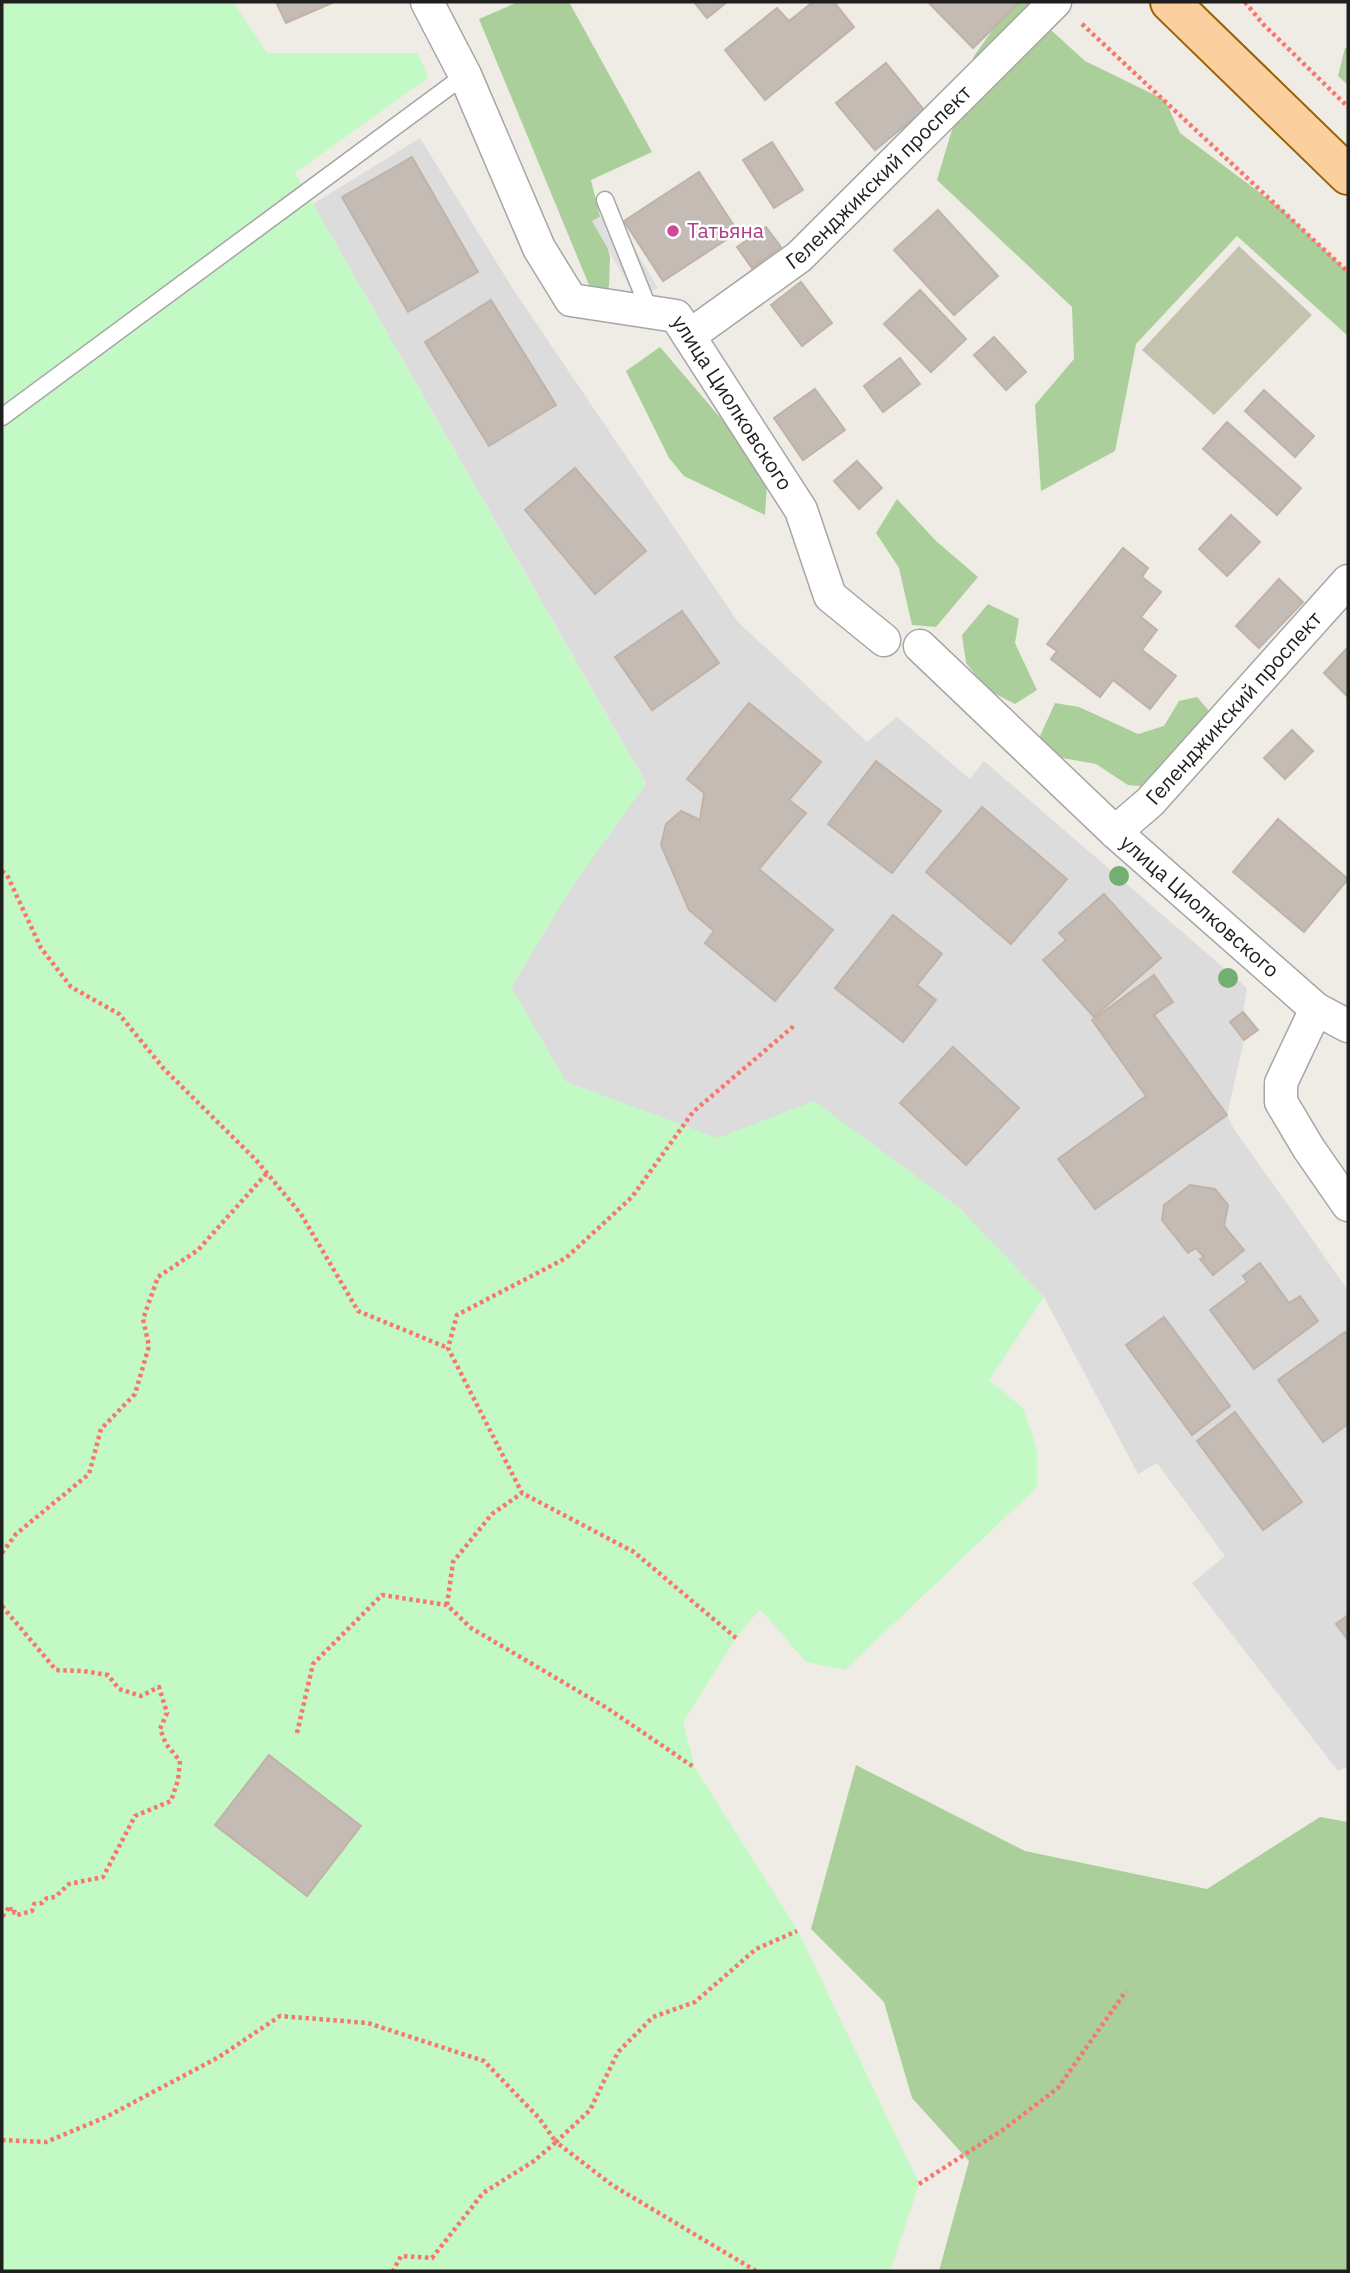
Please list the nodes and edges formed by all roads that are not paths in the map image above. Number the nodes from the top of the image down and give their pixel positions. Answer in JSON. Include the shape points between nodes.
{"nodes":[{"id":1,"x":428,"y":2,"type":"edge"},
{"id":2,"x":1181,"y":5,"type":"edge"},
{"id":3,"x":1067,"y":11,"type":"edge"},
{"id":4,"x":466,"y":75,"type":"junction"},
{"id":5,"x":1348,"y":175,"type":"edge"},
{"id":6,"x":605,"y":200,"type":"dead end"},
{"id":7,"x":650,"y":312,"type":"junction"},
{"id":8,"x":689,"y":336,"type":"junction"},
{"id":9,"x":2,"y":417,"type":"edge"},
{"id":10,"x":1348,"y":580,"type":"edge"},
{"id":11,"x":884,"y":640,"type":"dead end"},
{"id":12,"x":920,"y":646,"type":"dead end"},
{"id":13,"x":1115,"y":832,"type":"junction"},
{"id":14,"x":1316,"y":1009,"type":"junction"},
{"id":15,"x":1348,"y":1026,"type":"edge"},
{"id":16,"x":1348,"y":1205,"type":"edge"}],
"edges":[{"from":1,"to":4,"type":"street","name":"улица Циолковского"},
{"from":2,"to":5,"type":"main road"},
{"from":3,"to":8,"type":"street","name":"Геленджикский проспект","via":[[799,257]]},
{"from":4,"to":7,"type":"street","name":"улица Циолковского","via":[[539,248],[570,300]]},
{"from":4,"to":9,"type":"lane"},
{"from":6,"to":7,"type":"lane"},
{"from":7,"to":8,"type":"street","name":"улица Циолковского","via":[[676,316]]},
{"from":8,"to":11,"type":"street","name":"улица Циолковского","via":[[801,510],[830,596]]},
{"from":10,"to":13,"type":"street","name":"Геленджикский проспект","via":[[1150,802]]},
{"from":12,"to":13,"type":"street","name":"улица Циолковского"},
{"from":13,"to":14,"type":"street","name":"улица Циолковского"},
{"from":14,"to":15,"type":"street","name":"улица Циолковского"},
{"from":14,"to":16,"type":"street","via":[[1281,1083],[1281,1102]]}]}
